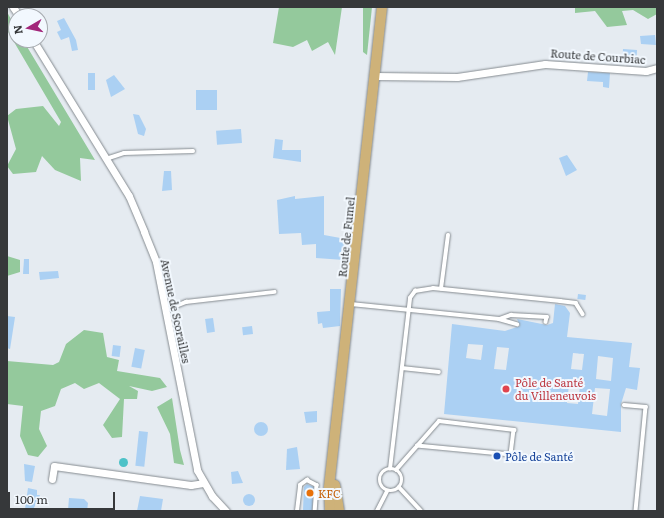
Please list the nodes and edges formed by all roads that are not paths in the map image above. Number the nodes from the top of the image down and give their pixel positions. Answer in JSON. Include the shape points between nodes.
{"nodes":[{"id":1,"x":382,"y":7,"type":"edge"},
{"id":2,"x":38,"y":48,"type":"edge"},
{"id":3,"x":656,"y":70,"type":"edge"},
{"id":4,"x":374,"y":76,"type":"junction"},
{"id":5,"x":193,"y":151,"type":"dead end"},
{"id":6,"x":106,"y":159,"type":"junction"},
{"id":7,"x":448,"y":235,"type":"dead end"},
{"id":8,"x":441,"y":289,"type":"junction"},
{"id":9,"x":274,"y":292,"type":"dead end"},
{"id":10,"x":350,"y":304,"type":"junction"},
{"id":11,"x":165,"y":310,"type":"junction"},
{"id":12,"x":408,"y":310,"type":"junction"},
{"id":13,"x":583,"y":314,"type":"dead end"},
{"id":14,"x":499,"y":319,"type":"junction"},
{"id":15,"x":546,"y":322,"type":"dead end"},
{"id":16,"x":517,"y":324,"type":"dead end"},
{"id":17,"x":402,"y":368,"type":"junction"},
{"id":18,"x":440,"y":372,"type":"dead end"},
{"id":19,"x":624,"y":405,"type":"dead end"},
{"id":20,"x":417,"y":446,"type":"junction"},
{"id":21,"x":390,"y":469,"type":"junction"},
{"id":22,"x":332,"y":470,"type":"junction"},
{"id":23,"x":396,"y":470,"type":"junction"},
{"id":24,"x":52,"y":479,"type":"dead end"},
{"id":25,"x":202,"y":483,"type":"junction"},
{"id":26,"x":399,"y":487,"type":"junction"},
{"id":27,"x":387,"y":490,"type":"junction"},
{"id":28,"x":226,"y":511,"type":"edge"},
{"id":29,"x":297,"y":511,"type":"edge"},
{"id":30,"x":315,"y":511,"type":"edge"},
{"id":31,"x":330,"y":511,"type":"edge"},
{"id":32,"x":339,"y":511,"type":"edge"},
{"id":33,"x":377,"y":511,"type":"edge"},
{"id":34,"x":421,"y":511,"type":"edge"},
{"id":35,"x":636,"y":511,"type":"edge"}],
"edges":[{"from":1,"to":4,"type":"main road","name":"Route de Fumel"},
{"from":2,"to":6,"type":"street","name":"Avenue de Scorailles"},
{"from":3,"to":4,"type":"street","name":"Route de Courbiac","via":[[545,64],[457,77]]},
{"from":4,"to":10,"type":"main road","name":"Route de Fumel"},
{"from":5,"to":6,"type":"lane","via":[[124,153]]},
{"from":6,"to":11,"type":"street","name":"Avenue de Scorailles","via":[[129,196],[156,262]]},
{"from":7,"to":8,"type":"lane"},
{"from":8,"to":12,"type":"lane","via":[[415,291]]},
{"from":8,"to":13,"type":"lane","via":[[576,303]]},
{"from":9,"to":11,"type":"lane","via":[[186,302]]},
{"from":10,"to":12,"type":"lane"},
{"from":10,"to":22,"type":"main road","name":"Route de Fumel"},
{"from":11,"to":25,"type":"street","name":"Avenue de Scorailles","via":[[194,459]]},
{"from":12,"to":14,"type":"lane"},
{"from":12,"to":17,"type":"lane"},
{"from":14,"to":15,"type":"lane","via":[[511,315],[540,316],[547,317]]},
{"from":14,"to":16,"type":"lane"},
{"from":17,"to":18,"type":"lane"},
{"from":17,"to":21,"type":"lane"},
{"from":19,"to":35,"type":"lane","via":[[646,407]]},
{"from":20,"to":20,"type":"lane","via":[[511,455],[514,430],[439,421]]},
{"from":20,"to":23,"type":"lane"},
{"from":21,"to":23,"type":"lane"},
{"from":21,"to":27,"type":"lane","via":[[380,477],[382,487]]},
{"from":22,"to":31,"type":"main road","name":"Route de Fumel"},
{"from":22,"to":32,"type":"main road","name":"Route de Fumel"},
{"from":23,"to":26,"type":"lane","via":[[401,478]]},
{"from":24,"to":25,"type":"street","via":[[54,466],[191,485]]},
{"from":25,"to":28,"type":"street","name":"Avenue de Scorailles"},
{"from":26,"to":27,"type":"lane"},
{"from":26,"to":34,"type":"lane"},
{"from":27,"to":33,"type":"lane"},
{"from":29,"to":30,"type":"lane","via":[[300,485],[308,480],[317,484]]}]}
